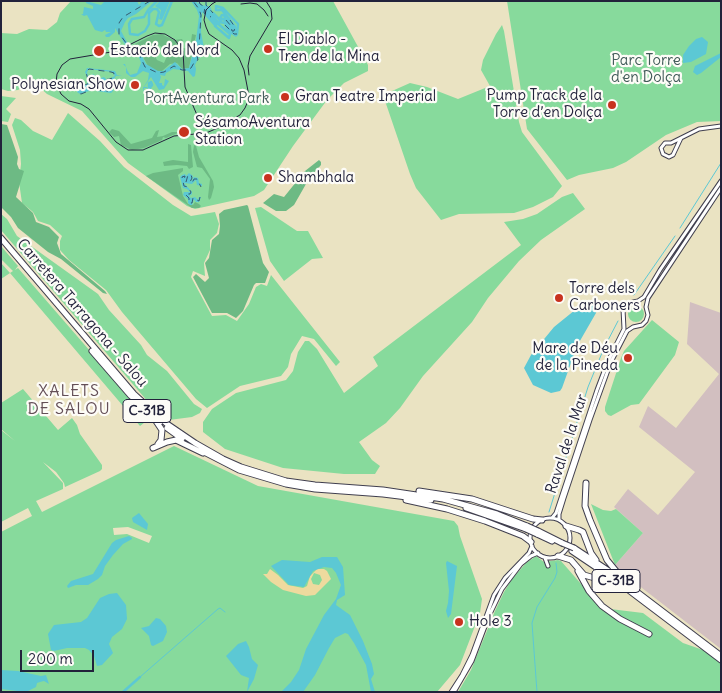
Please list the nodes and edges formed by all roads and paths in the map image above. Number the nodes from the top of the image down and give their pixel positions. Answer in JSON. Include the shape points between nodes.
{"nodes":[{"id":1,"x":721,"y":126,"type":"edge"},
{"id":2,"x":681,"y":138,"type":"junction"},
{"id":3,"x":671,"y":143,"type":"junction"},
{"id":4,"x":675,"y":148,"type":"junction"},
{"id":5,"x":721,"y":181,"type":"edge"},
{"id":6,"x":721,"y":188,"type":"edge"},
{"id":7,"x":1,"y":238,"type":"edge"},
{"id":8,"x":1,"y":243,"type":"edge"},
{"id":9,"x":638,"y":301,"type":"junction"},
{"id":10,"x":646,"y":307,"type":"junction"},
{"id":11,"x":625,"y":321,"type":"junction"},
{"id":12,"x":633,"y":327,"type":"junction"},
{"id":13,"x":149,"y":413,"type":"junction"},
{"id":14,"x":207,"y":454,"type":"junction"},
{"id":15,"x":586,"y":483,"type":"dead end"},
{"id":16,"x":347,"y":489,"type":"junction"},
{"id":17,"x":552,"y":518,"type":"junction"},
{"id":18,"x":542,"y":520,"type":"junction"},
{"id":19,"x":560,"y":520,"type":"junction"},
{"id":20,"x":566,"y":526,"type":"junction"},
{"id":21,"x":531,"y":544,"type":"junction"},
{"id":22,"x":538,"y":553,"type":"junction"},
{"id":23,"x":545,"y":557,"type":"junction"},
{"id":24,"x":555,"y":557,"type":"junction"},
{"id":25,"x":573,"y":562,"type":"junction"},
{"id":26,"x":641,"y":592,"type":"junction"},
{"id":27,"x":659,"y":611,"type":"junction"},
{"id":28,"x":649,"y":634,"type":"dead end"},
{"id":29,"x":721,"y":656,"type":"edge"},
{"id":30,"x":721,"y":660,"type":"edge"},
{"id":31,"x":453,"y":692,"type":"edge"}],
"edges":[{"from":1,"to":2,"type":"street","via":[[699,129]]},
{"from":2,"to":3,"type":"street"},
{"from":2,"to":4,"type":"street"},
{"from":3,"to":4,"type":"street"},
{"from":3,"to":4,"type":"street","via":[[663,145],[662,154],[671,156]]},
{"from":5,"to":9,"type":"street","name":"Raval de la Mar","via":[[644,297]]},
{"from":6,"to":10,"type":"street","name":"Raval de la Mar","via":[[648,298]]},
{"from":7,"to":16,"type":"highway","name":"Carretera Tarragona - Salou","number":"C-31B","via":[[134,394],[167,424],[202,448],[241,467],[286,481]]},
{"from":8,"to":13,"type":"highway","name":"Carretera Tarragona - Salou","number":"C-31B","via":[[114,377]]},
{"from":9,"to":10,"type":"street"},
{"from":9,"to":11,"type":"street","name":"Raval de la Mar","via":[[625,307]]},
{"from":10,"to":12,"type":"street","name":"Raval de la Mar","via":[[646,321]]},
{"from":11,"to":12,"type":"street"},
{"from":11,"to":17,"type":"street","name":"Raval de la Mar"},
{"from":12,"to":19,"type":"street","name":"Raval de la Mar","via":[[627,331],[602,386],[564,498]]},
{"from":13,"to":14,"type":"highway","name":"Carretera Tarragona - Salou","number":"C-31B"},
{"from":13,"to":14,"type":"highway","via":[[162,430],[161,440],[153,448],[176,440]]},
{"from":14,"to":16,"type":"highway","name":"Carretera Tarragona - Salou","number":"C-31B","via":[[266,479],[315,489]]},
{"from":15,"to":26,"type":"highway","via":[[585,506],[604,555],[616,571]]},
{"from":16,"to":18,"type":"highway","via":[[383,488],[444,494]]},
{"from":16,"to":21,"type":"highway","via":[[447,509],[523,536]]},
{"from":16,"to":27,"type":"highway","name":"Carretera Tarragona - Salou","number":"C-31B","bridge":true,"via":[[443,499],[497,514],[573,550]]},
{"from":17,"to":18,"type":"street"},
{"from":17,"to":19,"type":"street"},
{"from":18,"to":21,"type":"street","via":[[533,527]]},
{"from":19,"to":20,"type":"street"},
{"from":20,"to":24,"type":"street","via":[[569,543]]},
{"from":20,"to":26,"type":"highway","via":[[582,531],[595,558]]},
{"from":21,"to":22,"type":"street"},
{"from":21,"to":31,"type":"street","via":[[529,553],[494,595],[472,655]]},
{"from":22,"to":23,"type":"street"},
{"from":22,"to":31,"type":"street","via":[[521,564],[502,589],[472,661]]},
{"from":23,"to":24,"type":"street"},
{"from":23,"to":24,"type":"street","via":[[548,566]]},
{"from":24,"to":25,"type":"highway","via":[[569,558]]},
{"from":25,"to":27,"type":"highway","via":[[584,575],[615,583]]},
{"from":25,"to":28,"type":"highway","via":[[602,606]]},
{"from":26,"to":27,"type":"highway"},
{"from":27,"to":29,"type":"highway","number":"C-31B"},
{"from":27,"to":30,"type":"highway","number":"C-31B"}]}
